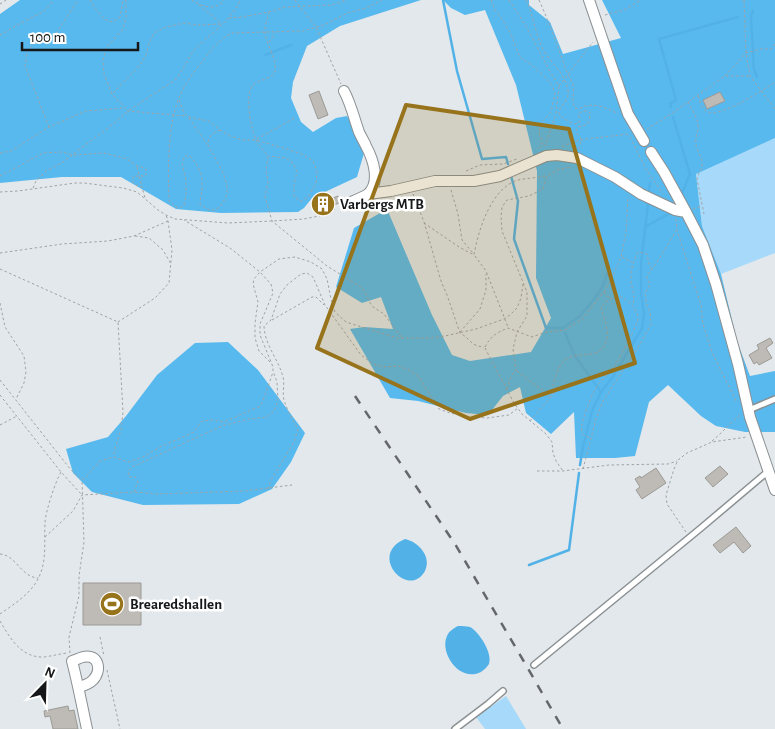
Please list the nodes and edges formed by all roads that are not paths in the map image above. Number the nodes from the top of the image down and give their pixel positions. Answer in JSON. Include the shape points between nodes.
{"nodes":[{"id":1,"x":589,"y":0,"type":"edge"},
{"id":2,"x":344,"y":91,"type":"road end"},
{"id":3,"x":638,"y":136,"type":"road end"},
{"id":4,"x":651,"y":152,"type":"dead end"},
{"id":5,"x":368,"y":194,"type":"junction"},
{"id":6,"x":346,"y":204,"type":"road end"},
{"id":7,"x":686,"y":212,"type":"junction"},
{"id":8,"x":775,"y":399,"type":"edge"},
{"id":9,"x":748,"y":410,"type":"junction"},
{"id":10,"x":769,"y":471,"type":"junction"},
{"id":11,"x":775,"y":490,"type":"edge"},
{"id":12,"x":534,"y":665,"type":"dead end"},
{"id":13,"x":78,"y":687,"type":"junction"},
{"id":14,"x":503,"y":691,"type":"dead end"},
{"id":15,"x":87,"y":729,"type":"edge"},
{"id":16,"x":454,"y":729,"type":"edge"}],
"edges":[{"from":1,"to":3,"type":"street"},
{"from":2,"to":5,"type":"street","via":[[374,168],[374,185]]},
{"from":4,"to":7,"type":"street"},
{"from":5,"to":6,"type":"street"},
{"from":5,"to":7,"type":"street","via":[[435,181],[500,176],[542,153],[577,158],[642,194]]},
{"from":7,"to":9,"type":"street","via":[[703,245],[716,284]]},
{"from":8,"to":9,"type":"lane"},
{"from":9,"to":10,"type":"street"},
{"from":10,"to":11,"type":"street"},
{"from":10,"to":12,"type":"lane"},
{"from":13,"to":13,"type":"street","via":[[71,657],[90,657],[97,663],[98,672],[92,681]]},
{"from":13,"to":15,"type":"street"},
{"from":14,"to":16,"type":"lane"}]}
